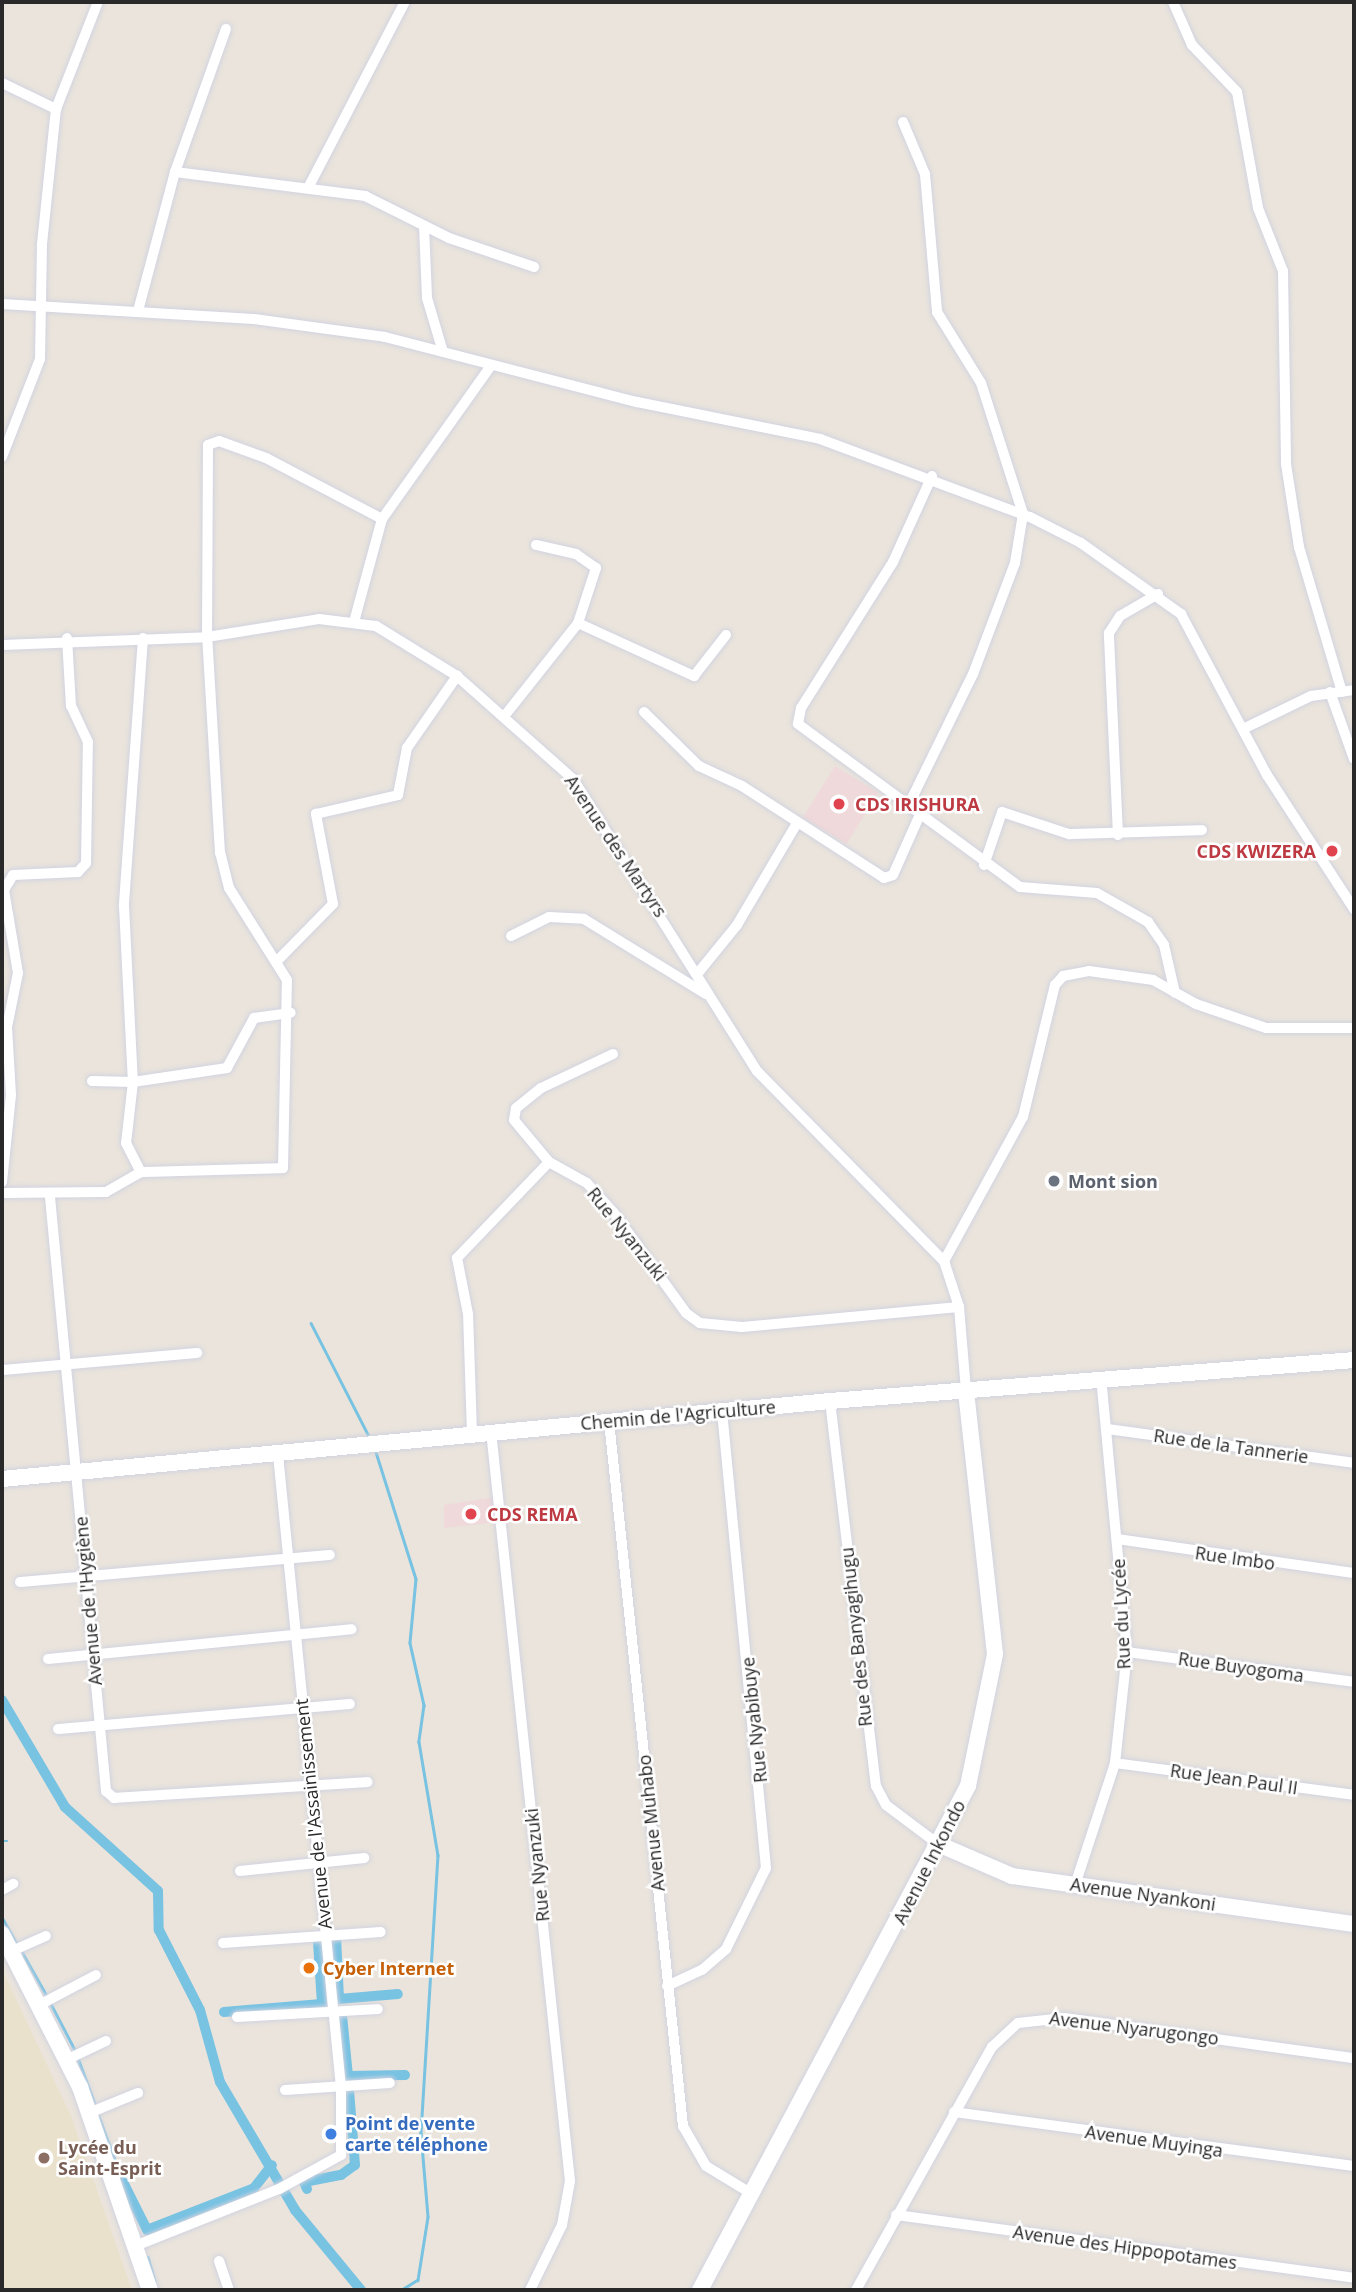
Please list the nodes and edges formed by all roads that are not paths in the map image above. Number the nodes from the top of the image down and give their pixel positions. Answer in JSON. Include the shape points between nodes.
{"nodes":[{"id":1,"x":98,"y":2,"type":"edge"},
{"id":2,"x":405,"y":2,"type":"edge"},
{"id":3,"x":1172,"y":2,"type":"edge"},
{"id":4,"x":226,"y":29,"type":"dead end"},
{"id":5,"x":2,"y":83,"type":"edge"},
{"id":6,"x":57,"y":109,"type":"junction"},
{"id":7,"x":902,"y":122,"type":"dead end"},
{"id":8,"x":175,"y":172,"type":"junction"},
{"id":9,"x":308,"y":188,"type":"junction"},
{"id":10,"x":424,"y":226,"type":"junction"},
{"id":11,"x":534,"y":267,"type":"dead end"},
{"id":12,"x":2,"y":304,"type":"edge"},
{"id":13,"x":40,"y":307,"type":"junction"},
{"id":14,"x":138,"y":311,"type":"junction"},
{"id":15,"x":443,"y":352,"type":"junction"},
{"id":16,"x":489,"y":367,"type":"junction"},
{"id":17,"x":2,"y":457,"type":"edge"},
{"id":18,"x":932,"y":476,"type":"junction"},
{"id":19,"x":1023,"y":514,"type":"junction"},
{"id":20,"x":382,"y":519,"type":"junction"},
{"id":21,"x":536,"y":545,"type":"dead end"},
{"id":22,"x":1158,"y":594,"type":"junction"},
{"id":23,"x":354,"y":622,"type":"junction"},
{"id":24,"x":578,"y":623,"type":"junction"},
{"id":25,"x":726,"y":635,"type":"dead end"},
{"id":26,"x":207,"y":636,"type":"junction"},
{"id":27,"x":67,"y":638,"type":"junction"},
{"id":28,"x":142,"y":638,"type":"junction"},
{"id":29,"x":2,"y":645,"type":"edge"},
{"id":30,"x":457,"y":676,"type":"junction"},
{"id":31,"x":1354,"y":690,"type":"edge"},
{"id":32,"x":1336,"y":692,"type":"junction"},
{"id":33,"x":644,"y":712,"type":"dead end"},
{"id":34,"x":506,"y":714,"type":"junction"},
{"id":35,"x":1243,"y":729,"type":"junction"},
{"id":36,"x":1354,"y":759,"type":"edge"},
{"id":37,"x":909,"y":804,"type":"junction"},
{"id":38,"x":920,"y":813,"type":"junction"},
{"id":39,"x":796,"y":825,"type":"junction"},
{"id":40,"x":1202,"y":830,"type":"dead end"},
{"id":41,"x":1118,"y":835,"type":"junction"},
{"id":42,"x":984,"y":865,"type":"junction"},
{"id":43,"x":1354,"y":909,"type":"edge"},
{"id":44,"x":510,"y":936,"type":"dead end"},
{"id":45,"x":279,"y":959,"type":"junction"},
{"id":46,"x":698,"y":973,"type":"junction"},
{"id":47,"x":1175,"y":993,"type":"junction"},
{"id":48,"x":706,"y":994,"type":"junction"},
{"id":49,"x":291,"y":1013,"type":"junction"},
{"id":50,"x":1354,"y":1028,"type":"edge"},
{"id":51,"x":613,"y":1054,"type":"dead end"},
{"id":52,"x":92,"y":1081,"type":"dead end"},
{"id":53,"x":133,"y":1082,"type":"junction"},
{"id":54,"x":549,"y":1162,"type":"junction"},
{"id":55,"x":141,"y":1172,"type":"junction"},
{"id":56,"x":2,"y":1182,"type":"edge"},
{"id":57,"x":2,"y":1193,"type":"edge"},
{"id":58,"x":50,"y":1197,"type":"junction"},
{"id":59,"x":944,"y":1261,"type":"junction"},
{"id":60,"x":960,"y":1307,"type":"junction"},
{"id":61,"x":197,"y":1353,"type":"dead end"},
{"id":62,"x":1354,"y":1360,"type":"edge"},
{"id":63,"x":66,"y":1365,"type":"junction"},
{"id":64,"x":2,"y":1370,"type":"edge"},
{"id":65,"x":1101,"y":1378,"type":"junction"},
{"id":66,"x":967,"y":1390,"type":"junction"},
{"id":67,"x":831,"y":1401,"type":"junction"},
{"id":68,"x":722,"y":1411,"type":"junction"},
{"id":69,"x":609,"y":1421,"type":"junction"},
{"id":70,"x":1107,"y":1429,"type":"junction"},
{"id":71,"x":491,"y":1431,"type":"junction"},
{"id":72,"x":472,"y":1433,"type":"junction"},
{"id":73,"x":278,"y":1455,"type":"junction"},
{"id":74,"x":1354,"y":1463,"type":"edge"},
{"id":75,"x":76,"y":1473,"type":"junction"},
{"id":76,"x":2,"y":1479,"type":"edge"},
{"id":77,"x":1117,"y":1539,"type":"junction"},
{"id":78,"x":330,"y":1555,"type":"dead end"},
{"id":79,"x":289,"y":1560,"type":"junction"},
{"id":80,"x":1354,"y":1573,"type":"edge"},
{"id":81,"x":84,"y":1578,"type":"junction"},
{"id":82,"x":20,"y":1582,"type":"dead end"},
{"id":83,"x":352,"y":1629,"type":"dead end"},
{"id":84,"x":296,"y":1635,"type":"junction"},
{"id":85,"x":1127,"y":1652,"type":"junction"},
{"id":86,"x":93,"y":1655,"type":"junction"},
{"id":87,"x":48,"y":1659,"type":"dead end"},
{"id":88,"x":1354,"y":1682,"type":"edge"},
{"id":89,"x":350,"y":1704,"type":"dead end"},
{"id":90,"x":301,"y":1710,"type":"junction"},
{"id":91,"x":100,"y":1729,"type":"junction"},
{"id":92,"x":58,"y":1730,"type":"dead end"},
{"id":93,"x":1115,"y":1763,"type":"junction"},
{"id":94,"x":367,"y":1782,"type":"dead end"},
{"id":95,"x":310,"y":1786,"type":"junction"},
{"id":96,"x":1354,"y":1795,"type":"edge"},
{"id":97,"x":938,"y":1844,"type":"junction"},
{"id":98,"x":364,"y":1858,"type":"dead end"},
{"id":99,"x":318,"y":1864,"type":"junction"},
{"id":100,"x":240,"y":1871,"type":"dead end"},
{"id":101,"x":13,"y":1884,"type":"dead end"},
{"id":102,"x":1075,"y":1885,"type":"junction"},
{"id":103,"x":2,"y":1890,"type":"edge"},
{"id":104,"x":1354,"y":1924,"type":"edge"},
{"id":105,"x":381,"y":1932,"type":"dead end"},
{"id":106,"x":2,"y":1934,"type":"edge"},
{"id":107,"x":46,"y":1936,"type":"dead end"},
{"id":108,"x":327,"y":1936,"type":"junction"},
{"id":109,"x":223,"y":1942,"type":"dead end"},
{"id":110,"x":12,"y":1951,"type":"junction"},
{"id":111,"x":96,"y":1975,"type":"dead end"},
{"id":112,"x":667,"y":1986,"type":"junction"},
{"id":113,"x":41,"y":2004,"type":"junction"},
{"id":114,"x":378,"y":2009,"type":"dead end"},
{"id":115,"x":333,"y":2011,"type":"junction"},
{"id":116,"x":237,"y":2017,"type":"dead end"},
{"id":117,"x":106,"y":2041,"type":"dead end"},
{"id":118,"x":1354,"y":2058,"type":"edge"},
{"id":119,"x":68,"y":2059,"type":"junction"},
{"id":120,"x":390,"y":2083,"type":"dead end"},
{"id":121,"x":341,"y":2087,"type":"junction"},
{"id":122,"x":285,"y":2090,"type":"dead end"},
{"id":123,"x":138,"y":2093,"type":"dead end"},
{"id":124,"x":954,"y":2112,"type":"junction"},
{"id":125,"x":89,"y":2113,"type":"junction"},
{"id":126,"x":1354,"y":2166,"type":"edge"},
{"id":127,"x":752,"y":2194,"type":"junction"},
{"id":128,"x":896,"y":2215,"type":"junction"},
{"id":129,"x":135,"y":2246,"type":"junction"},
{"id":130,"x":219,"y":2261,"type":"dead end"},
{"id":131,"x":1354,"y":2278,"type":"edge"},
{"id":132,"x":150,"y":2290,"type":"edge"},
{"id":133,"x":229,"y":2290,"type":"edge"},
{"id":134,"x":530,"y":2290,"type":"edge"},
{"id":135,"x":700,"y":2290,"type":"edge"},
{"id":136,"x":856,"y":2290,"type":"edge"}],
"edges":[{"from":1,"to":6,"type":"street"},
{"from":2,"to":9,"type":"street"},
{"from":3,"to":32,"type":"street","via":[[1192,45],[1237,92],[1258,208],[1283,271],[1286,464],[1299,547]]},
{"from":4,"to":8,"type":"street"},
{"from":5,"to":6,"type":"street"},
{"from":6,"to":13,"type":"street"},
{"from":7,"to":19,"type":"street","via":[[925,174],[937,313],[981,383]]},
{"from":8,"to":9,"type":"street"},
{"from":8,"to":14,"type":"street"},
{"from":9,"to":10,"type":"street","via":[[365,196]]},
{"from":10,"to":11,"type":"street"},
{"from":10,"to":15,"type":"street","via":[[427,298]]},
{"from":12,"to":13,"type":"street"},
{"from":13,"to":14,"type":"street"},
{"from":13,"to":17,"type":"street","via":[[40,359]]},
{"from":14,"to":15,"type":"street","via":[[329,327]]},
{"from":15,"to":16,"type":"street"},
{"from":16,"to":18,"type":"street","via":[[820,439]]},
{"from":16,"to":20,"type":"street"},
{"from":18,"to":19,"type":"street"},
{"from":18,"to":37,"type":"street","via":[[892,562],[797,716],[802,730]]},
{"from":19,"to":22,"type":"street"},
{"from":19,"to":37,"type":"street","via":[[1012,572],[973,674]]},
{"from":20,"to":23,"type":"street"},
{"from":20,"to":26,"type":"street","via":[[265,458],[212,441],[206,453]]},
{"from":21,"to":24,"type":"street","via":[[593,561]]},
{"from":22,"to":35,"type":"street","via":[[1197,635]]},
{"from":22,"to":41,"type":"street","via":[[1120,616],[1109,633]]},
{"from":23,"to":26,"type":"street","name":"Avenue des Martyrs","via":[[287,620]]},
{"from":23,"to":30,"type":"street","name":"Avenue des Martyrs","via":[[400,637]]},
{"from":24,"to":25,"type":"street","via":[[694,676]]},
{"from":24,"to":34,"type":"street"},
{"from":26,"to":28,"type":"street","name":"Avenue des Martyrs"},
{"from":26,"to":45,"type":"street","via":[[222,871]]},
{"from":27,"to":28,"type":"street","name":"Avenue des Martyrs"},
{"from":27,"to":29,"type":"street","name":"Avenue des Martyrs"},
{"from":27,"to":56,"type":"street","via":[[71,706],[88,742],[86,863],[78,872],[13,876],[4,890],[18,973],[7,1027],[11,1095]]},
{"from":28,"to":53,"type":"street","via":[[124,906]]},
{"from":30,"to":34,"type":"street","name":"Avenue des Martyrs"},
{"from":30,"to":45,"type":"street","via":[[407,748],[398,795],[316,814],[333,904]]},
{"from":31,"to":32,"type":"street"},
{"from":32,"to":35,"type":"street"},
{"from":32,"to":36,"type":"street"},
{"from":33,"to":39,"type":"street","via":[[698,766],[742,786]]},
{"from":34,"to":46,"type":"street","name":"Avenue des Martyrs","via":[[573,779]]},
{"from":35,"to":43,"type":"street"},
{"from":37,"to":38,"type":"street"},
{"from":38,"to":39,"type":"street","via":[[889,877]]},
{"from":38,"to":42,"type":"street"},
{"from":39,"to":46,"type":"street","via":[[737,925]]},
{"from":40,"to":41,"type":"street"},
{"from":41,"to":42,"type":"street","via":[[1050,830],[1002,812]]},
{"from":42,"to":47,"type":"street","via":[[1020,887],[1097,892],[1148,922],[1164,945]]},
{"from":44,"to":48,"type":"street","via":[[548,917],[584,919]]},
{"from":45,"to":49,"type":"street"},
{"from":46,"to":48,"type":"street","name":"Avenue des Martyrs"},
{"from":47,"to":50,"type":"street","via":[[1266,1028]]},
{"from":47,"to":59,"type":"street","via":[[1153,980],[1089,971],[1073,972],[1055,985],[1023,1117]]},
{"from":48,"to":59,"type":"street","name":"Avenue des Martyrs","via":[[765,1080]]},
{"from":49,"to":53,"type":"street","via":[[254,1018],[227,1068]]},
{"from":49,"to":55,"type":"street","via":[[284,1168]]},
{"from":51,"to":54,"type":"street","via":[[541,1088],[516,1108],[514,1120]]},
{"from":52,"to":53,"type":"street"},
{"from":53,"to":55,"type":"street","via":[[126,1143]]},
{"from":54,"to":60,"type":"street","name":"Rue Nyanzuki","via":[[587,1184],[614,1213],[686,1313],[700,1323],[742,1327]]},
{"from":54,"to":72,"type":"street","via":[[457,1258],[468,1314]]},
{"from":55,"to":58,"type":"street","via":[[106,1192]]},
{"from":57,"to":58,"type":"street"},
{"from":58,"to":63,"type":"street","name":"Avenue de l'Hygiène"},
{"from":59,"to":60,"type":"street","name":"Avenue des Martyrs"},
{"from":60,"to":66,"type":"street","name":"Avenue des Martyrs"},
{"from":61,"to":63,"type":"street"},
{"from":62,"to":65,"type":"street","name":"Chemin de l'Agriculture"},
{"from":63,"to":64,"type":"street"},
{"from":63,"to":75,"type":"street","name":"Avenue de l'Hygiène"},
{"from":65,"to":66,"type":"street","name":"Chemin de l'Agriculture"},
{"from":65,"to":70,"type":"street","name":"Rue du Lycée"},
{"from":66,"to":67,"type":"street","name":"Chemin de l'Agriculture"},
{"from":66,"to":97,"type":"street","name":"Avenue Inkondo","via":[[995,1654],[968,1786]]},
{"from":67,"to":68,"type":"street","name":"Chemin de l'Agriculture"},
{"from":67,"to":97,"type":"street","name":"Rue des Banyagihugu","via":[[876,1786],[886,1805]]},
{"from":68,"to":69,"type":"street","name":"Chemin de l'Agriculture"},
{"from":68,"to":112,"type":"street","name":"Rue Nyabibuye","via":[[766,1868],[726,1949],[702,1970]]},
{"from":69,"to":71,"type":"street","name":"Chemin de l'Agriculture"},
{"from":69,"to":112,"type":"street","name":"Avenue Muhabo"},
{"from":70,"to":74,"type":"street","name":"Rue de la Tannerie"},
{"from":70,"to":77,"type":"street","name":"Rue du Lycée"},
{"from":71,"to":72,"type":"street","name":"Chemin de l'Agriculture"},
{"from":71,"to":134,"type":"street","name":"Rue Nyanzuki","via":[[569,2171],[562,2225]]},
{"from":72,"to":73,"type":"street","name":"Chemin de l'Agriculture"},
{"from":73,"to":75,"type":"street","name":"Chemin de l'Agriculture"},
{"from":73,"to":79,"type":"street","name":"Avenue de l'Assainissement"},
{"from":75,"to":76,"type":"street","name":"Chemin de l'Agriculture"},
{"from":75,"to":81,"type":"street","name":"Avenue de l'Hygiène"},
{"from":77,"to":80,"type":"street","name":"Rue Imbo"},
{"from":77,"to":85,"type":"street","name":"Rue du Lycée"},
{"from":78,"to":79,"type":"street"},
{"from":79,"to":81,"type":"street"},
{"from":79,"to":84,"type":"street","name":"Avenue de l'Assainissement"},
{"from":81,"to":82,"type":"street"},
{"from":81,"to":86,"type":"street","name":"Avenue de l'Hygiène"},
{"from":83,"to":84,"type":"street"},
{"from":84,"to":86,"type":"street"},
{"from":84,"to":90,"type":"street","name":"Avenue de l'Assainissement"},
{"from":85,"to":88,"type":"street","name":"Rue Buyogoma"},
{"from":85,"to":93,"type":"street","name":"Rue du Lycée"},
{"from":86,"to":87,"type":"street"},
{"from":86,"to":91,"type":"street","name":"Avenue de l'Hygiène"},
{"from":89,"to":90,"type":"street"},
{"from":90,"to":91,"type":"street"},
{"from":90,"to":95,"type":"street","name":"Avenue de l'Assainissement"},
{"from":91,"to":92,"type":"street"},
{"from":91,"to":95,"type":"street","name":"Avenue de l'Hygiène","via":[[106,1791],[114,1798]]},
{"from":93,"to":96,"type":"street","name":"Rue Jean Paul II"},
{"from":93,"to":102,"type":"street","name":"Rue du Lycée"},
{"from":94,"to":95,"type":"street","name":"Avenue de l'Hygiène"},
{"from":95,"to":99,"type":"street","name":"Avenue de l'Assainissement"},
{"from":97,"to":102,"type":"street","name":"Avenue Nyankoni","via":[[993,1870]]},
{"from":97,"to":127,"type":"street","name":"Avenue Inkondo"},
{"from":98,"to":99,"type":"street"},
{"from":99,"to":100,"type":"street"},
{"from":99,"to":108,"type":"street","name":"Avenue de l'Assainissement"},
{"from":101,"to":103,"type":"street"},
{"from":102,"to":104,"type":"street","name":"Avenue Nyankoni"},
{"from":105,"to":108,"type":"street"},
{"from":106,"to":110,"type":"street"},
{"from":107,"to":110,"type":"street"},
{"from":108,"to":109,"type":"street"},
{"from":108,"to":115,"type":"street","name":"Avenue de l'Assainissement"},
{"from":110,"to":113,"type":"street"},
{"from":111,"to":113,"type":"street"},
{"from":112,"to":127,"type":"street","name":"Avenue Muhabo","via":[[678,2096],[692,2148],[706,2166]]},
{"from":113,"to":119,"type":"street"},
{"from":114,"to":115,"type":"street"},
{"from":115,"to":116,"type":"street"},
{"from":115,"to":121,"type":"street","name":"Avenue de l'Assainissement"},
{"from":117,"to":119,"type":"street"},
{"from":118,"to":124,"type":"street","name":"Avenue Nyarugongo","via":[[1084,2020],[1029,2018],[1000,2035]]},
{"from":119,"to":125,"type":"street"},
{"from":120,"to":121,"type":"street"},
{"from":121,"to":122,"type":"street"},
{"from":121,"to":129,"type":"street","name":"Avenue de l'Assainissement","via":[[343,2140],[333,2165]]},
{"from":123,"to":125,"type":"street"},
{"from":124,"to":126,"type":"street","name":"Avenue Muyinga"},
{"from":124,"to":128,"type":"street","name":"Avenue Nyarugongo"},
{"from":125,"to":129,"type":"street"},
{"from":127,"to":135,"type":"street","name":"Avenue Inkondo"},
{"from":128,"to":131,"type":"street","name":"Avenue des Hippopotames"},
{"from":128,"to":136,"type":"street","name":"Avenue Nyarugongo"},
{"from":129,"to":132,"type":"street"},
{"from":130,"to":133,"type":"street"}]}
